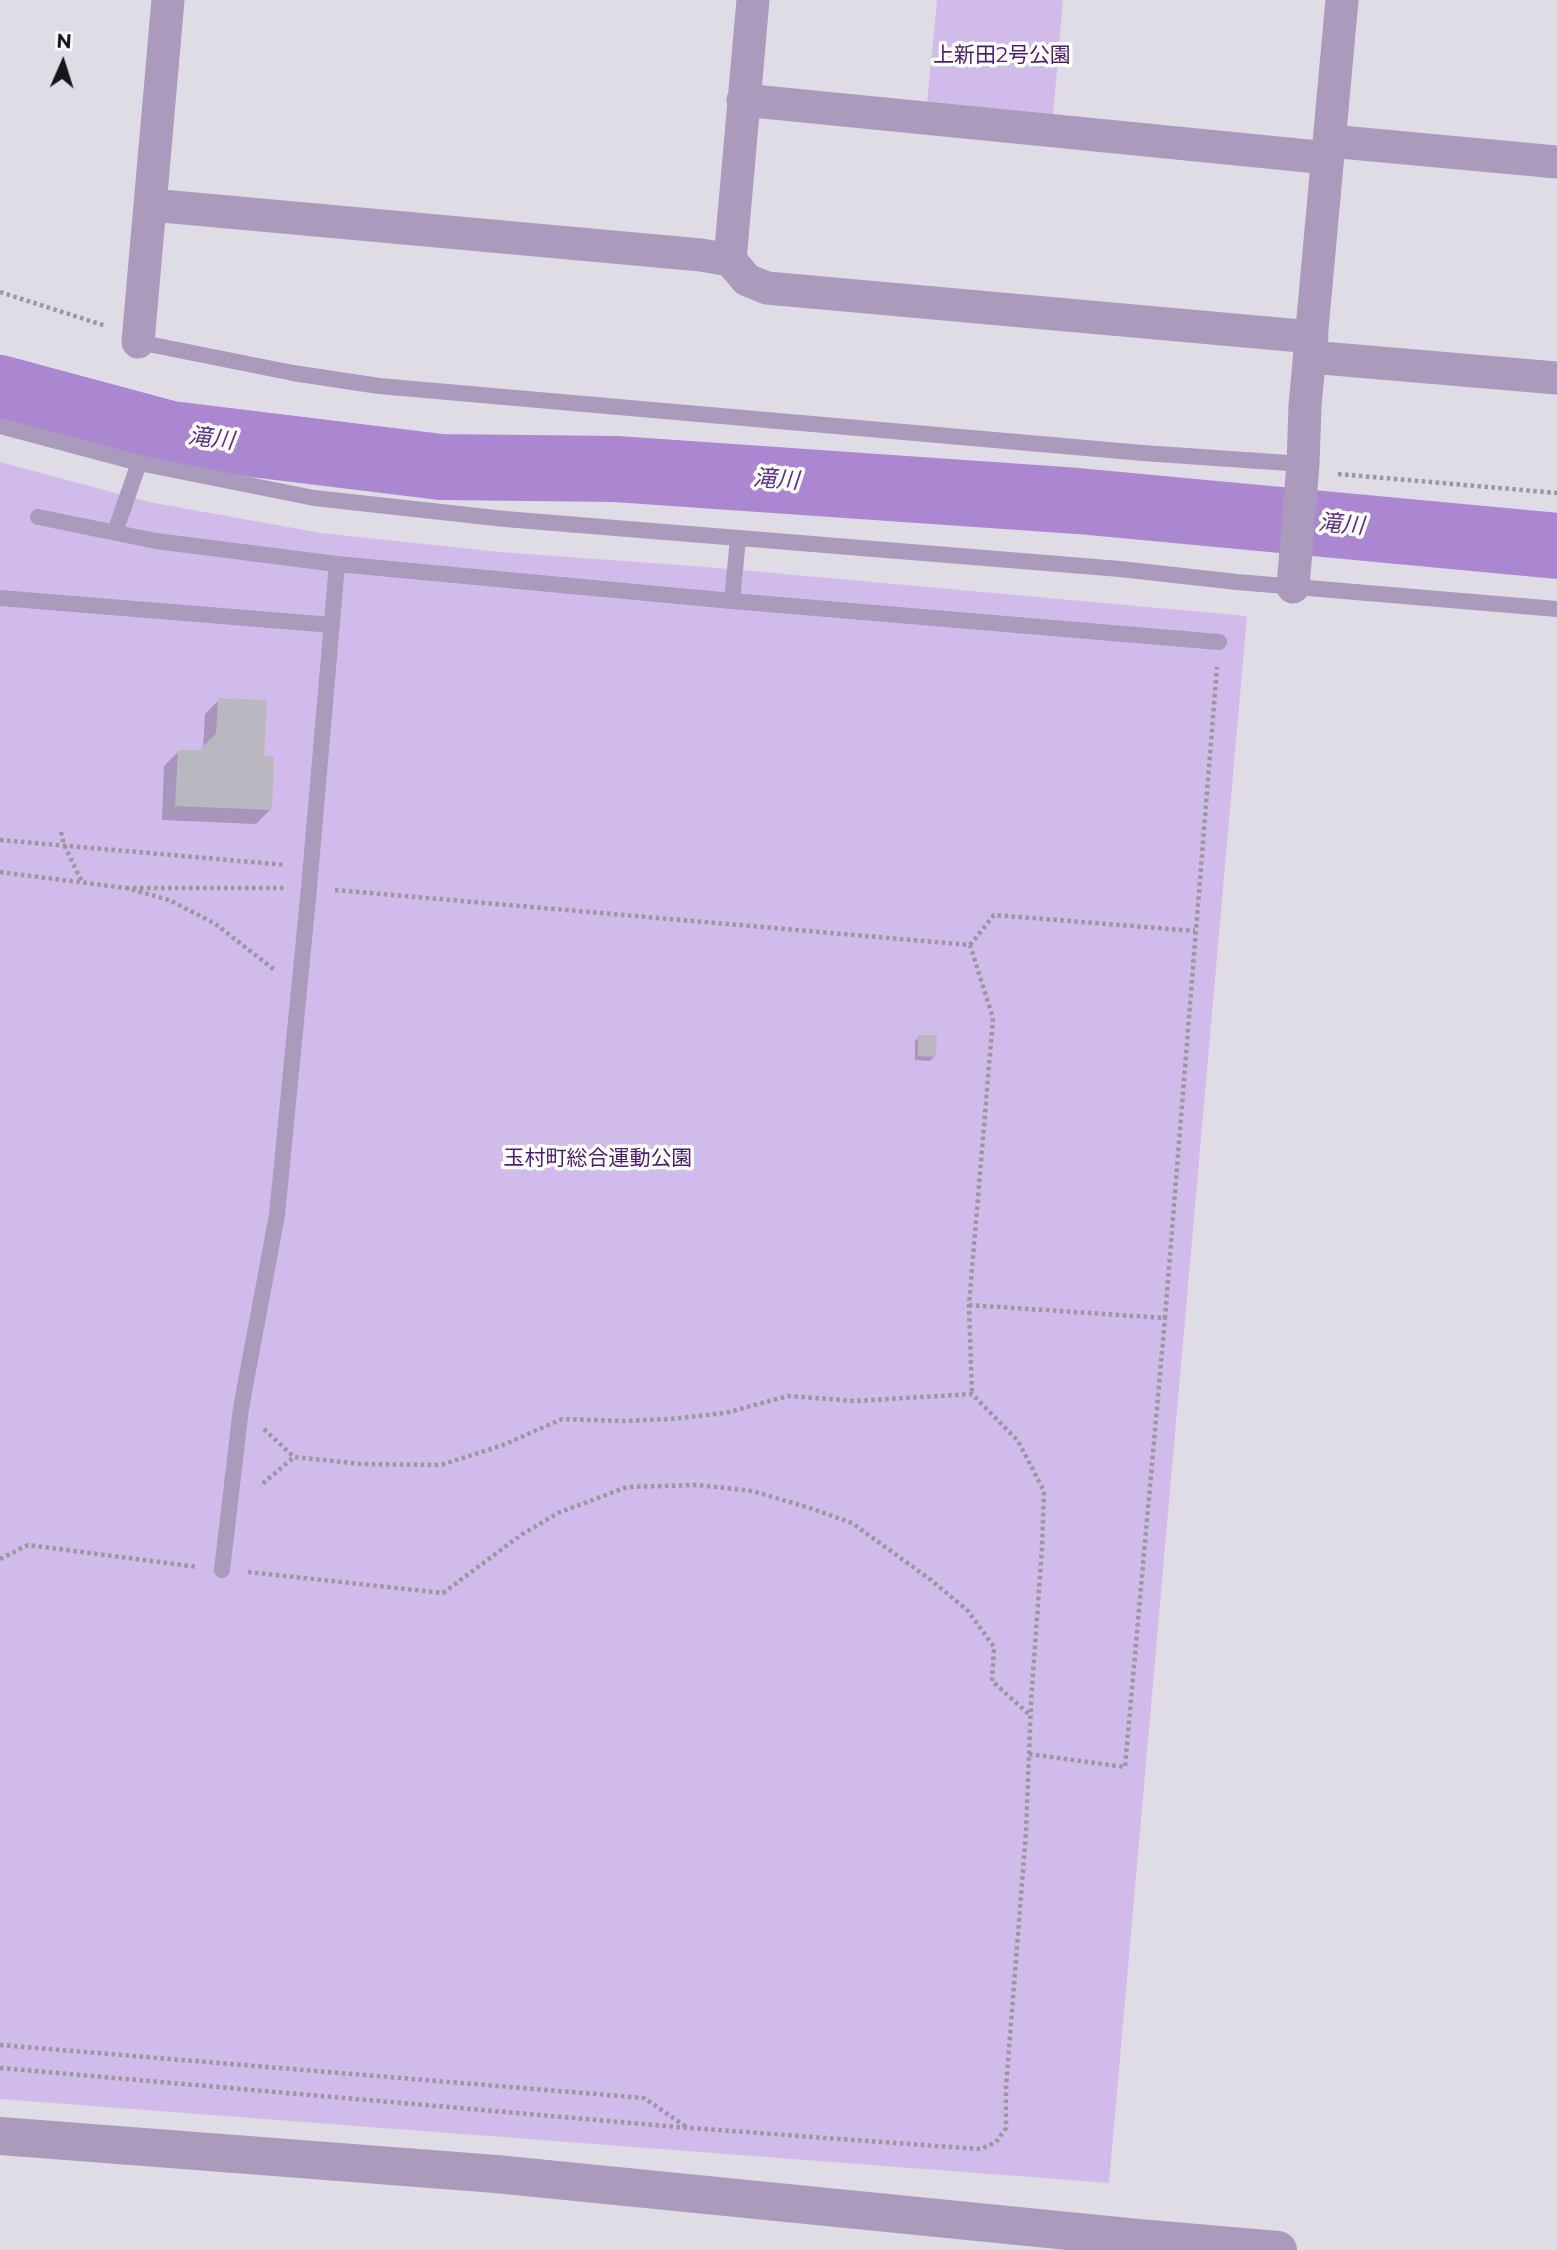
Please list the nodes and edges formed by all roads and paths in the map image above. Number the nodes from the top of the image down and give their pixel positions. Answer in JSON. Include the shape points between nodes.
{"nodes":[{"id":1,"x":167,"y":0,"type":"edge"},
{"id":2,"x":753,"y":0,"type":"edge"},
{"id":3,"x":1342,"y":0,"type":"edge"},
{"id":4,"x":743,"y":100,"type":"junction"},
{"id":5,"x":1329,"y":150,"type":"junction"},
{"id":6,"x":1557,"y":162,"type":"edge"},
{"id":7,"x":151,"y":205,"type":"junction"},
{"id":8,"x":730,"y":260,"type":"junction"},
{"id":9,"x":0,"y":292,"type":"edge"},
{"id":10,"x":138,"y":342,"type":"junction"},
{"id":11,"x":1311,"y":347,"type":"junction"},
{"id":12,"x":1557,"y":378,"type":"edge"},
{"id":13,"x":0,"y":426,"type":"edge"},
{"id":14,"x":139,"y":463,"type":"junction"},
{"id":15,"x":1303,"y":473,"type":"junction"},
{"id":16,"x":1557,"y":493,"type":"edge"},
{"id":17,"x":38,"y":517,"type":"dead end"},
{"id":18,"x":115,"y":532,"type":"junction"},
{"id":19,"x":738,"y":539,"type":"junction"},
{"id":20,"x":337,"y":564,"type":"junction"},
{"id":21,"x":1293,"y":580,"type":"junction"},
{"id":22,"x":0,"y":598,"type":"edge"},
{"id":23,"x":732,"y":601,"type":"junction"},
{"id":24,"x":1557,"y":609,"type":"edge"},
{"id":25,"x":331,"y":625,"type":"junction"},
{"id":26,"x":1219,"y":642,"type":"joint"},
{"id":27,"x":61,"y":832,"type":"dead end"},
{"id":28,"x":0,"y":840,"type":"edge"},
{"id":29,"x":64,"y":845,"type":"junction"},
{"id":30,"x":311,"y":867,"type":"junction"},
{"id":31,"x":0,"y":872,"type":"edge"},
{"id":32,"x":82,"y":882,"type":"junction"},
{"id":33,"x":126,"y":888,"type":"junction"},
{"id":34,"x":309,"y":888,"type":"junction"},
{"id":35,"x":1195,"y":931,"type":"junction"},
{"id":36,"x":970,"y":945,"type":"junction"},
{"id":37,"x":298,"y":1004,"type":"junction"},
{"id":38,"x":969,"y":1305,"type":"junction"},
{"id":39,"x":1165,"y":1318,"type":"junction"},
{"id":40,"x":972,"y":1394,"type":"junction"},
{"id":41,"x":230,"y":1507,"type":"junction"},
{"id":42,"x":0,"y":1559,"type":"edge"},
{"id":43,"x":222,"y":1570,"type":"junction"},
{"id":44,"x":1031,"y":1716,"type":"junction"},
{"id":45,"x":1029,"y":1754,"type":"junction"},
{"id":46,"x":0,"y":2045,"type":"edge"},
{"id":47,"x":0,"y":2068,"type":"edge"},
{"id":48,"x":689,"y":2129,"type":"junction"},
{"id":49,"x":0,"y":2136,"type":"edge"},
{"id":50,"x":1138,"y":2244,"type":"edge"},
{"id":51,"x":1278,"y":2250,"type":"edge"}],
"edges":[{"from":1,"to":7,"type":"street"},
{"from":2,"to":4,"type":"street"},
{"from":3,"to":5,"type":"street"},
{"from":4,"to":5,"type":"street"},
{"from":4,"to":8,"type":"street"},
{"from":5,"to":6,"type":"street"},
{"from":5,"to":11,"type":"street"},
{"from":7,"to":8,"type":"street"},
{"from":7,"to":10,"type":"street"},
{"from":8,"to":11,"type":"street","via":[[747,280],[767,288]]},
{"from":9,"to":10,"type":"path","via":[[118,330]]},
{"from":10,"to":15,"type":"lane","via":[[379,386],[1143,453]]},
{"from":11,"to":12,"type":"street"},
{"from":11,"to":15,"type":"street"},
{"from":13,"to":14,"type":"lane"},
{"from":14,"to":18,"type":"lane"},
{"from":14,"to":19,"type":"lane","via":[[314,498]]},
{"from":15,"to":16,"type":"path"},
{"from":15,"to":21,"type":"street"},
{"from":17,"to":18,"type":"lane"},
{"from":18,"to":20,"type":"lane"},
{"from":19,"to":21,"type":"lane"},
{"from":19,"to":23,"type":"lane"},
{"from":20,"to":23,"type":"lane"},
{"from":20,"to":25,"type":"lane"},
{"from":21,"to":24,"type":"lane"},
{"from":22,"to":25,"type":"lane"},
{"from":23,"to":26,"type":"lane"},
{"from":25,"to":30,"type":"lane"},
{"from":26,"to":35,"type":"path"},
{"from":27,"to":29,"type":"path"},
{"from":28,"to":29,"type":"path"},
{"from":29,"to":30,"type":"path"},
{"from":29,"to":32,"type":"path"},
{"from":30,"to":34,"type":"lane"},
{"from":31,"to":32,"type":"path"},
{"from":32,"to":33,"type":"path"},
{"from":33,"to":34,"type":"path"},
{"from":33,"to":37,"type":"path","via":[[169,900],[214,923],[277,971]]},
{"from":34,"to":36,"type":"path"},
{"from":34,"to":37,"type":"lane"},
{"from":35,"to":36,"type":"path","via":[[994,915]]},
{"from":35,"to":39,"type":"path"},
{"from":36,"to":38,"type":"path","via":[[993,1018]]},
{"from":37,"to":41,"type":"lane","via":[[278,1215],[241,1408]]},
{"from":38,"to":39,"type":"path"},
{"from":38,"to":40,"type":"path"},
{"from":39,"to":45,"type":"path","via":[[1125,1767]]},
{"from":40,"to":41,"type":"path","via":[[855,1401],[788,1396],[725,1413],[671,1419],[562,1419],[441,1465],[295,1457]]},
{"from":40,"to":44,"type":"path","via":[[1018,1441],[1044,1491]]},
{"from":41,"to":43,"type":"lane"},
{"from":42,"to":43,"type":"path","via":[[28,1545]]},
{"from":43,"to":44,"type":"path","via":[[443,1592],[558,1513],[627,1487],[752,1491],[852,1523],[931,1580],[968,1611],[994,1647],[992,1682]]},
{"from":44,"to":45,"type":"path"},
{"from":45,"to":48,"type":"path","via":[[1006,2128],[996,2142],[981,2149]]},
{"from":46,"to":48,"type":"path","via":[[644,2098]]},
{"from":47,"to":48,"type":"path"},
{"from":49,"to":50,"type":"street","via":[[510,2175]]},
{"from":50,"to":51,"type":"street"}]}
